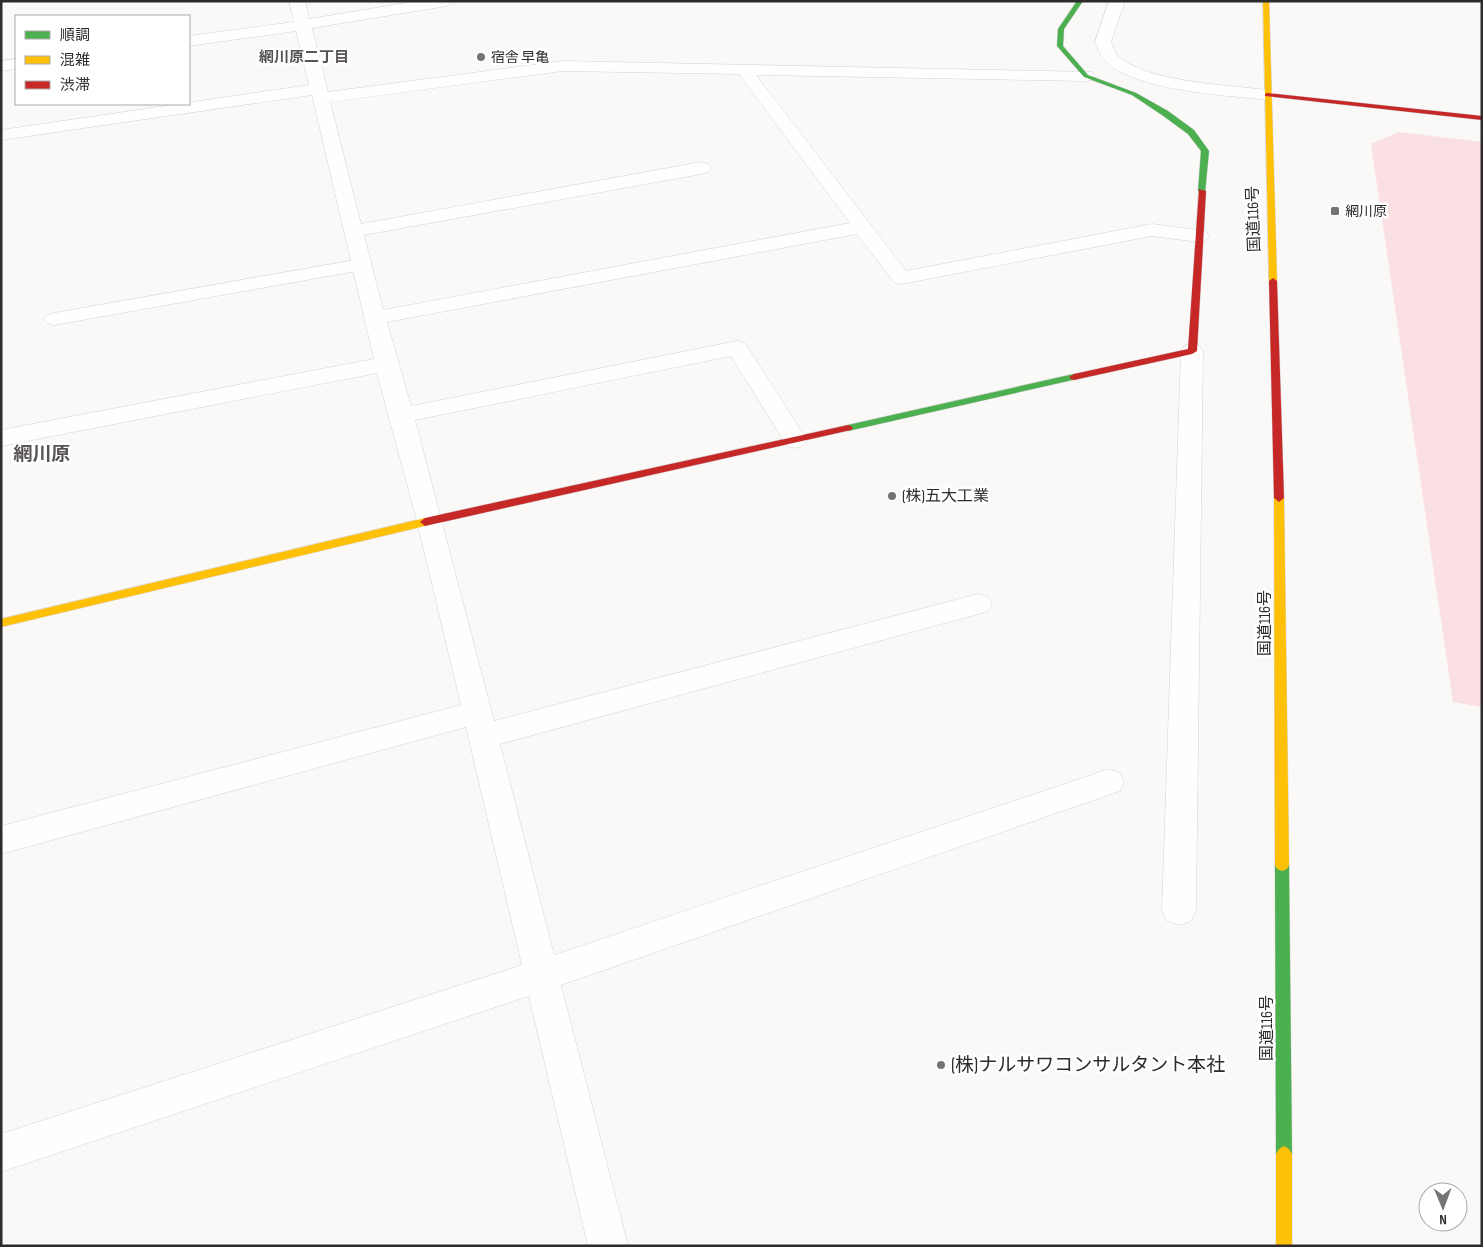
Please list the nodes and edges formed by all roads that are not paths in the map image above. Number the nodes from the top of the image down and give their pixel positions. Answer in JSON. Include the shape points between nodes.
{"nodes":[{"id":1,"x":448,"y":1,"type":"edge"},
{"id":2,"x":1080,"y":1,"type":"edge"},
{"id":3,"x":1117,"y":1,"type":"edge"},
{"id":4,"x":1266,"y":1,"type":"edge"},
{"id":5,"x":300,"y":13,"type":"edge"},
{"id":6,"x":190,"y":41,"type":"edge"},
{"id":7,"x":15,"y":64,"type":"edge"},
{"id":8,"x":1,"y":66,"type":"edge"},
{"id":9,"x":744,"y":70,"type":"junction"},
{"id":10,"x":1086,"y":76,"type":"junction"},
{"id":11,"x":320,"y":93,"type":"junction"},
{"id":12,"x":1267,"y":95,"type":"junction"},
{"id":13,"x":1482,"y":118,"type":"edge"},
{"id":14,"x":1,"y":135,"type":"edge"},
{"id":15,"x":701,"y":168,"type":"dead end"},
{"id":16,"x":862,"y":227,"type":"junction"},
{"id":17,"x":353,"y":231,"type":"junction"},
{"id":18,"x":1199,"y":236,"type":"junction"},
{"id":19,"x":361,"y":265,"type":"junction"},
{"id":20,"x":375,"y":318,"type":"junction"},
{"id":21,"x":54,"y":319,"type":"dead end"},
{"id":22,"x":1192,"y":351,"type":"junction"},
{"id":23,"x":386,"y":364,"type":"junction"},
{"id":24,"x":402,"y":415,"type":"junction"},
{"id":25,"x":1,"y":438,"type":"edge"},
{"id":26,"x":794,"y":440,"type":"junction"},
{"id":27,"x":430,"y":521,"type":"junction"},
{"id":28,"x":978,"y":604,"type":"dead end"},
{"id":29,"x":1,"y":624,"type":"edge"},
{"id":30,"x":480,"y":724,"type":"junction"},
{"id":31,"x":1109,"y":782,"type":"dead end"},
{"id":32,"x":1,"y":840,"type":"edge"},
{"id":33,"x":1179,"y":910,"type":"dead end"},
{"id":34,"x":542,"y":975,"type":"junction"},
{"id":35,"x":1,"y":1153,"type":"edge"},
{"id":36,"x":608,"y":1246,"type":"edge"},
{"id":37,"x":1284,"y":1246,"type":"edge"}],
"edges":[{"from":1,"to":5,"type":"street"},
{"from":2,"to":10,"type":"main road","via":[[1061,29],[1060,46]]},
{"from":3,"to":12,"type":"street","via":[[1102,42],[1111,58],[1131,70],[1164,80]]},
{"from":4,"to":12,"type":"main road","name":"国道116号"},
{"from":5,"to":6,"type":"street"},
{"from":5,"to":11,"type":"street"},
{"from":7,"to":8,"type":"street"},
{"from":9,"to":10,"type":"street"},
{"from":9,"to":11,"type":"street","via":[[563,66]]},
{"from":9,"to":16,"type":"street"},
{"from":10,"to":18,"type":"main road","via":[[1134,94],[1191,132],[1205,151]]},
{"from":11,"to":14,"type":"street"},
{"from":11,"to":17,"type":"street"},
{"from":12,"to":13,"type":"main road"},
{"from":12,"to":37,"type":"main road","name":"国道116号","via":[[1281,564]]},
{"from":15,"to":17,"type":"street"},
{"from":16,"to":18,"type":"street","via":[[901,278],[1152,230]]},
{"from":16,"to":20,"type":"street"},
{"from":17,"to":19,"type":"street"},
{"from":18,"to":22,"type":"main road"},
{"from":19,"to":20,"type":"street"},
{"from":19,"to":21,"type":"lane"},
{"from":20,"to":23,"type":"street"},
{"from":22,"to":26,"type":"main road"},
{"from":22,"to":33,"type":"street"},
{"from":23,"to":24,"type":"street"},
{"from":23,"to":25,"type":"street"},
{"from":24,"to":26,"type":"street","via":[[737,348]]},
{"from":24,"to":27,"type":"street"},
{"from":26,"to":27,"type":"main road"},
{"from":27,"to":29,"type":"main road"},
{"from":27,"to":30,"type":"street"},
{"from":28,"to":30,"type":"street"},
{"from":30,"to":32,"type":"street"},
{"from":30,"to":34,"type":"street"},
{"from":31,"to":34,"type":"street"},
{"from":34,"to":35,"type":"street"},
{"from":34,"to":36,"type":"street"}]}
